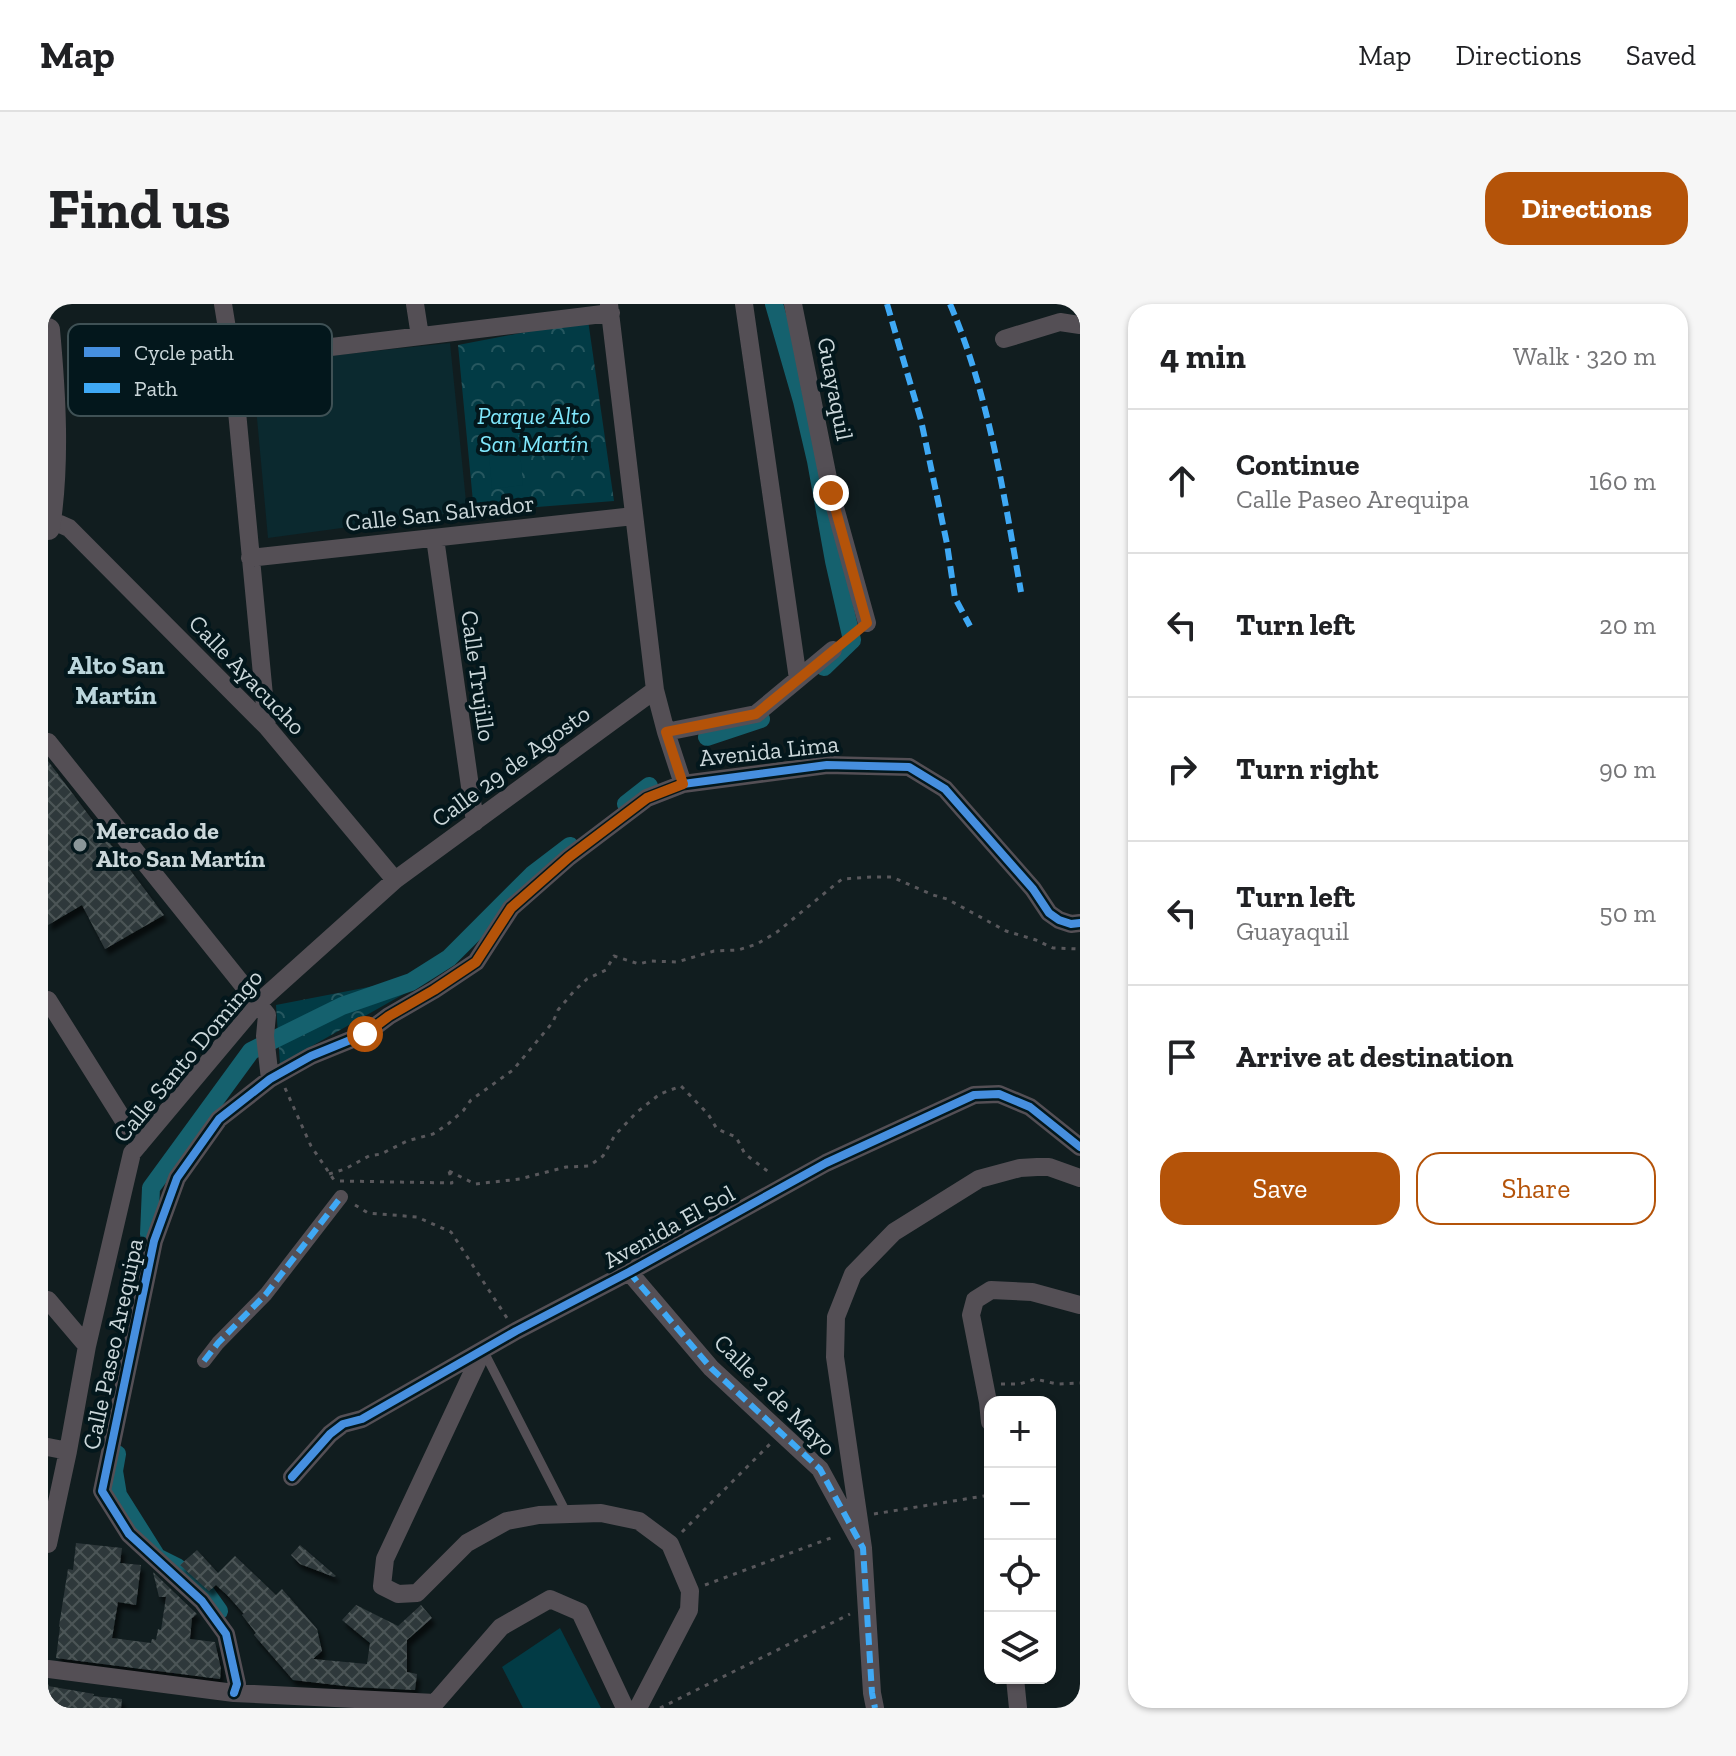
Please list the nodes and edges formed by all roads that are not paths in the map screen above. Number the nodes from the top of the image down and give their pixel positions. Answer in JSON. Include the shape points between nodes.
{"nodes":[{"id":1,"x":223,"y":304,"type":"edge"},
{"id":2,"x":415,"y":304,"type":"edge"},
{"id":3,"x":744,"y":304,"type":"edge"},
{"id":4,"x":793,"y":304,"type":"edge"},
{"id":5,"x":610,"y":309,"type":"edge"},
{"id":6,"x":1058,"y":313,"type":"edge"},
{"id":7,"x":226,"y":324,"type":"edge"},
{"id":8,"x":1080,"y":325,"type":"edge"},
{"id":9,"x":48,"y":330,"type":"edge"},
{"id":10,"x":420,"y":336,"type":"junction"},
{"id":11,"x":1004,"y":339,"type":"dead end"},
{"id":12,"x":332,"y":347,"type":"edge"},
{"id":13,"x":237,"y":416,"type":"edge"},
{"id":14,"x":634,"y":516,"type":"junction"},
{"id":15,"x":48,"y":525,"type":"edge"},
{"id":16,"x":435,"y":538,"type":"junction"},
{"id":17,"x":250,"y":558,"type":"junction"},
{"id":18,"x":867,"y":623,"type":"dead end"},
{"id":19,"x":833,"y":650,"type":"dead end"},
{"id":20,"x":798,"y":679,"type":"junction"},
{"id":21,"x":655,"y":690,"type":"junction"},
{"id":22,"x":267,"y":727,"type":"junction"},
{"id":23,"x":666,"y":732,"type":"junction"},
{"id":24,"x":48,"y":742,"type":"edge"},
{"id":25,"x":683,"y":784,"type":"junction"},
{"id":26,"x":475,"y":822,"type":"junction"},
{"id":27,"x":395,"y":880,"type":"junction"},
{"id":28,"x":1080,"y":923,"type":"edge"},
{"id":29,"x":48,"y":1000,"type":"edge"},
{"id":30,"x":257,"y":1004,"type":"junction"},
{"id":31,"x":275,"y":1076,"type":"junction"},
{"id":32,"x":139,"y":1145,"type":"junction"},
{"id":33,"x":1080,"y":1147,"type":"edge"},
{"id":34,"x":1080,"y":1178,"type":"edge"},
{"id":35,"x":341,"y":1197,"type":"road end"},
{"id":36,"x":629,"y":1272,"type":"junction"},
{"id":37,"x":48,"y":1300,"type":"edge"},
{"id":38,"x":1080,"y":1305,"type":"edge"},
{"id":39,"x":87,"y":1346,"type":"junction"},
{"id":40,"x":483,"y":1350,"type":"junction"},
{"id":41,"x":204,"y":1361,"type":"dead end"},
{"id":42,"x":987,"y":1396,"type":"edge"},
{"id":43,"x":48,"y":1447,"type":"edge"},
{"id":44,"x":68,"y":1451,"type":"junction"},
{"id":45,"x":292,"y":1477,"type":"dead end"},
{"id":46,"x":567,"y":1514,"type":"junction"},
{"id":47,"x":856,"y":1523,"type":"junction"},
{"id":48,"x":48,"y":1544,"type":"edge"},
{"id":49,"x":48,"y":1669,"type":"edge"},
{"id":50,"x":1016,"y":1684,"type":"edge"},
{"id":51,"x":228,"y":1698,"type":"edge"},
{"id":52,"x":625,"y":1708,"type":"edge"},
{"id":53,"x":638,"y":1708,"type":"edge"},
{"id":54,"x":875,"y":1708,"type":"edge"},
{"id":55,"x":1018,"y":1708,"type":"edge"}],
"edges":[{"from":1,"to":7,"type":"street"},
{"from":2,"to":10,"type":"street"},
{"from":3,"to":20,"type":"street"},
{"from":4,"to":18,"type":"street","name":"Guayaquil","via":[[831,493]]},
{"from":5,"to":10,"type":"street"},
{"from":5,"to":14,"type":"street"},
{"from":6,"to":8,"type":"street"},
{"from":6,"to":11,"type":"street"},
{"from":9,"to":15,"type":"street","via":[[54,431]]},
{"from":10,"to":12,"type":"street"},
{"from":13,"to":17,"type":"street"},
{"from":14,"to":16,"type":"street","name":"Calle San Salvador"},
{"from":14,"to":21,"type":"street"},
{"from":15,"to":22,"type":"street","name":"Calle Ayacucho","via":[[69,528]]},
{"from":16,"to":17,"type":"street","name":"Calle San Salvador"},
{"from":16,"to":26,"type":"street","name":"Calle Trujillo"},
{"from":17,"to":22,"type":"street"},
{"from":19,"to":20,"type":"street"},
{"from":20,"to":23,"type":"street","via":[[756,714]]},
{"from":21,"to":23,"type":"street"},
{"from":21,"to":26,"type":"street","name":"Calle 29 de Agosto"},
{"from":22,"to":27,"type":"street","name":"Calle Ayacucho"},
{"from":23,"to":25,"type":"street"},
{"from":24,"to":30,"type":"street"},
{"from":25,"to":28,"type":"street","name":"Avenida Lima","via":[[827,765],[909,767],[945,789],[1049,913]]},
{"from":25,"to":31,"type":"street","name":"Calle Paseo Arequipa","via":[[647,798],[569,857],[511,908],[476,962],[365,1034]]},
{"from":26,"to":27,"type":"street","name":"Calle 29 de Agosto"},
{"from":27,"to":30,"type":"street","name":"Calle Santo Domingo"},
{"from":29,"to":32,"type":"street"},
{"from":30,"to":31,"type":"street","via":[[267,1015],[265,1036]]},
{"from":30,"to":32,"type":"street","name":"Calle Santo Domingo"},
{"from":31,"to":51,"type":"street","name":"Calle Paseo Arequipa","via":[[219,1119],[177,1178],[154,1241],[102,1491],[129,1534],[202,1601],[226,1634],[237,1684]]},
{"from":32,"to":39,"type":"street","name":"Calle Santo Domingo","via":[[132,1153]]},
{"from":33,"to":36,"type":"street","name":"Avenida El Sol","via":[[1030,1107],[999,1094],[974,1095],[826,1163]]},
{"from":34,"to":47,"type":"street","via":[[1037,1167],[979,1179],[894,1232],[853,1274],[836,1317],[835,1357]]},
{"from":35,"to":41,"type":"street","via":[[266,1294]]},
{"from":36,"to":40,"type":"street","name":"Avenida El Sol"},
{"from":36,"to":47,"type":"street","name":"Calle 2 de Mayo","via":[[711,1368],[820,1469]]},
{"from":37,"to":39,"type":"street"},
{"from":38,"to":42,"type":"street","via":[[1005,1290],[991,1290],[975,1300],[971,1315]]},
{"from":39,"to":44,"type":"street","name":"Calle Santo Domingo"},
{"from":40,"to":45,"type":"street","name":"Avenida El Sol","via":[[362,1419],[343,1424]]},
{"from":40,"to":46,"type":"lane"},
{"from":40,"to":46,"type":"street","via":[[385,1559],[382,1586],[398,1594],[417,1593],[467,1543],[507,1521]]},
{"from":43,"to":44,"type":"street"},
{"from":44,"to":48,"type":"street","name":"Calle Santo Domingo"},
{"from":46,"to":53,"type":"street","via":[[601,1513],[639,1521],[670,1544],[690,1591],[689,1610]]},
{"from":47,"to":54,"type":"street","name":"Calle 2 de Mayo","via":[[863,1548]]},
{"from":49,"to":51,"type":"street"},
{"from":50,"to":55,"type":"street"},
{"from":51,"to":52,"type":"street","via":[[435,1703],[501,1627],[550,1599],[580,1612]]}]}
